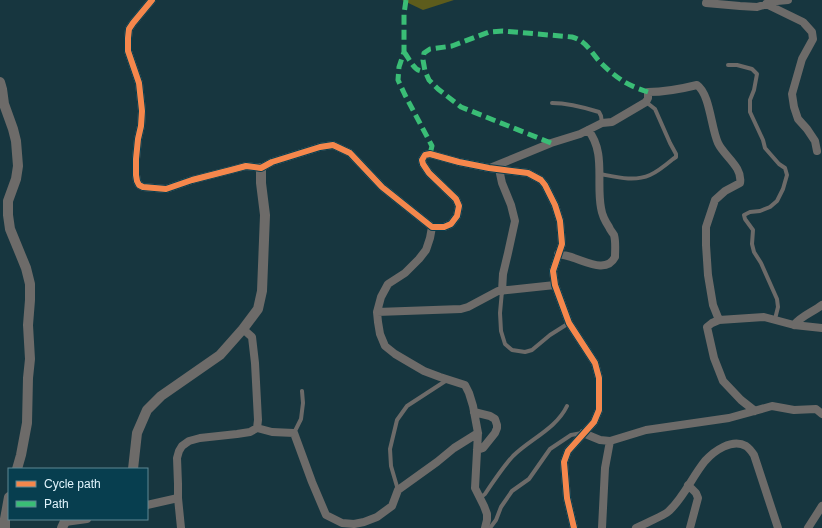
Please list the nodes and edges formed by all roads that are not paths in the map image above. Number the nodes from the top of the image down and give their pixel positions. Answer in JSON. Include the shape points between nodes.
{"nodes":[{"id":1,"x":152,"y":0,"type":"edge"},
{"id":2,"x":788,"y":0,"type":"edge"},
{"id":3,"x":706,"y":3,"type":"dead end"},
{"id":4,"x":766,"y":4,"type":"junction"},
{"id":5,"x":728,"y":65,"type":"dead end"},
{"id":6,"x":0,"y":82,"type":"edge"},
{"id":7,"x":646,"y":102,"type":"junction"},
{"id":8,"x":552,"y":104,"type":"dead end"},
{"id":9,"x":602,"y":123,"type":"junction"},
{"id":10,"x":588,"y":130,"type":"junction"},
{"id":11,"x":817,"y":151,"type":"dead end"},
{"id":12,"x":261,"y":168,"type":"junction"},
{"id":13,"x":489,"y":168,"type":"junction"},
{"id":14,"x":499,"y":169,"type":"junction"},
{"id":15,"x":600,"y":174,"type":"junction"},
{"id":16,"x":432,"y":227,"type":"junction"},
{"id":17,"x":558,"y":254,"type":"junction"},
{"id":18,"x":555,"y":285,"type":"junction"},
{"id":19,"x":502,"y":291,"type":"junction"},
{"id":20,"x":822,"y":305,"type":"edge"},
{"id":21,"x":377,"y":312,"type":"junction"},
{"id":22,"x":775,"y":319,"type":"junction"},
{"id":23,"x":720,"y":320,"type":"junction"},
{"id":24,"x":569,"y":323,"type":"junction"},
{"id":25,"x":794,"y":325,"type":"junction"},
{"id":26,"x":243,"y":328,"type":"junction"},
{"id":27,"x":822,"y":328,"type":"edge"},
{"id":28,"x":448,"y":380,"type":"junction"},
{"id":29,"x":302,"y":391,"type":"dead end"},
{"id":30,"x":566,"y":406,"type":"dead end"},
{"id":31,"x":820,"y":409,"type":"edge"},
{"id":32,"x":755,"y":411,"type":"junction"},
{"id":33,"x":474,"y":412,"type":"junction"},
{"id":34,"x":257,"y":428,"type":"junction"},
{"id":35,"x":294,"y":433,"type":"junction"},
{"id":36,"x":478,"y":433,"type":"junction"},
{"id":37,"x":583,"y":433,"type":"junction"},
{"id":38,"x":610,"y":441,"type":"junction"},
{"id":39,"x":478,"y":450,"type":"junction"},
{"id":40,"x":17,"y":468,"type":"edge"},
{"id":41,"x":133,"y":468,"type":"edge"},
{"id":42,"x":688,"y":485,"type":"junction"},
{"id":43,"x":398,"y":490,"type":"junction"},
{"id":44,"x":178,"y":498,"type":"junction"},
{"id":45,"x":480,"y":498,"type":"junction"},
{"id":46,"x":8,"y":502,"type":"edge"},
{"id":47,"x":148,"y":505,"type":"edge"},
{"id":48,"x":822,"y":506,"type":"edge"},
{"id":49,"x":81,"y":520,"type":"edge"},
{"id":50,"x":64,"y":523,"type":"edge"},
{"id":51,"x":5,"y":528,"type":"edge"},
{"id":52,"x":181,"y":528,"type":"edge"},
{"id":53,"x":485,"y":528,"type":"edge"},
{"id":54,"x":490,"y":528,"type":"edge"},
{"id":55,"x":574,"y":528,"type":"edge"},
{"id":56,"x":602,"y":528,"type":"edge"},
{"id":57,"x":636,"y":528,"type":"edge"},
{"id":58,"x":690,"y":528,"type":"edge"},
{"id":59,"x":778,"y":528,"type":"edge"},
{"id":60,"x":808,"y":528,"type":"edge"}],
"edges":[{"from":1,"to":12,"type":"street","via":[[133,23],[128,38],[128,51],[139,82],[142,111],[136,159],[139,185],[166,189],[246,166]]},
{"from":2,"to":4,"type":"street"},
{"from":3,"to":4,"type":"street","via":[[751,7]]},
{"from":4,"to":11,"type":"street","via":[[803,22],[812,32],[814,39],[802,59],[792,94],[798,119],[815,141]]},
{"from":5,"to":22,"type":"lane","via":[[752,69],[757,74],[750,100],[750,112],[765,148],[785,168],[787,174],[777,201],[770,207],[744,215],[753,230],[754,252],[776,299],[778,307]]},
{"from":6,"to":40,"type":"street","via":[[16,141],[18,166],[8,201],[10,229],[30,284],[27,422]]},
{"from":7,"to":9,"type":"street","via":[[612,122]]},
{"from":7,"to":15,"type":"lane","via":[[655,109],[676,157],[650,176],[627,179]]},
{"from":7,"to":23,"type":"street","via":[[648,92],[697,85],[704,95],[718,144],[741,178],[740,183],[715,200],[706,226],[708,275]]},
{"from":8,"to":9,"type":"lane","via":[[579,106],[599,112]]},
{"from":9,"to":10,"type":"street"},
{"from":10,"to":13,"type":"street"},
{"from":10,"to":15,"type":"street","via":[[596,146]]},
{"from":12,"to":16,"type":"street","via":[[272,162],[333,145],[350,153],[382,187]]},
{"from":12,"to":26,"type":"street","via":[[265,215],[262,291],[258,309]]},
{"from":13,"to":14,"type":"street"},
{"from":13,"to":16,"type":"street","via":[[425,155],[423,164],[456,199],[459,206],[457,216],[451,224]]},
{"from":14,"to":17,"type":"street","via":[[528,173],[545,185],[560,221],[562,244]]},
{"from":14,"to":19,"type":"street","via":[[515,221],[503,274]]},
{"from":15,"to":17,"type":"street","via":[[599,192],[603,218],[614,235],[616,257],[611,263],[603,265]]},
{"from":16,"to":21,"type":"street","via":[[426,250],[405,273],[388,284]]},
{"from":17,"to":18,"type":"street","via":[[554,272]]},
{"from":18,"to":19,"type":"street"},
{"from":18,"to":24,"type":"street"},
{"from":19,"to":21,"type":"street","via":[[461,309]]},
{"from":19,"to":24,"type":"lane","via":[[501,331],[505,344],[512,350],[532,350]]},
{"from":20,"to":25,"type":"street"},
{"from":21,"to":28,"type":"street","via":[[380,334],[385,346],[424,371]]},
{"from":22,"to":23,"type":"street","via":[[764,317]]},
{"from":22,"to":25,"type":"street"},
{"from":23,"to":32,"type":"street","via":[[708,327],[714,358],[723,381]]},
{"from":24,"to":37,"type":"street","via":[[595,362],[599,378],[598,410],[594,422]]},
{"from":25,"to":27,"type":"street"},
{"from":26,"to":34,"type":"street","via":[[252,338]]},
{"from":26,"to":41,"type":"street","via":[[220,355],[161,396],[147,410],[137,434]]},
{"from":28,"to":33,"type":"street","via":[[465,384]]},
{"from":28,"to":43,"type":"lane","via":[[407,406],[397,420],[390,449]]},
{"from":29,"to":35,"type":"lane","via":[[301,419]]},
{"from":30,"to":45,"type":"lane","via":[[558,420],[512,456]]},
{"from":31,"to":32,"type":"street","via":[[794,410],[772,406]]},
{"from":32,"to":38,"type":"street","via":[[729,418],[646,430]]},
{"from":33,"to":36,"type":"street"},
{"from":33,"to":39,"type":"street","via":[[490,416],[495,419],[497,425],[495,433],[483,448]]},
{"from":34,"to":35,"type":"street"},
{"from":34,"to":44,"type":"street","via":[[250,432],[200,438],[182,446],[177,458]]},
{"from":35,"to":43,"type":"street","via":[[326,515],[342,523],[364,522],[377,517],[392,506]]},
{"from":36,"to":39,"type":"street"},
{"from":36,"to":43,"type":"street"},
{"from":37,"to":38,"type":"street"},
{"from":37,"to":54,"type":"lane","via":[[571,435],[550,449],[529,479],[512,491]]},
{"from":37,"to":55,"type":"street","via":[[568,451],[564,462],[567,498]]},
{"from":38,"to":56,"type":"street","via":[[605,468]]},
{"from":39,"to":45,"type":"street","via":[[475,488]]},
{"from":42,"to":57,"type":"street","via":[[668,513]]},
{"from":42,"to":58,"type":"street","via":[[698,498]]},
{"from":42,"to":59,"type":"street","via":[[706,461],[722,447],[733,444],[748,446],[754,455]]},
{"from":44,"to":47,"type":"street"},
{"from":44,"to":52,"type":"street"},
{"from":45,"to":53,"type":"street","via":[[487,514]]},
{"from":46,"to":51,"type":"street"},
{"from":48,"to":60,"type":"street"},
{"from":49,"to":50,"type":"street"}]}
